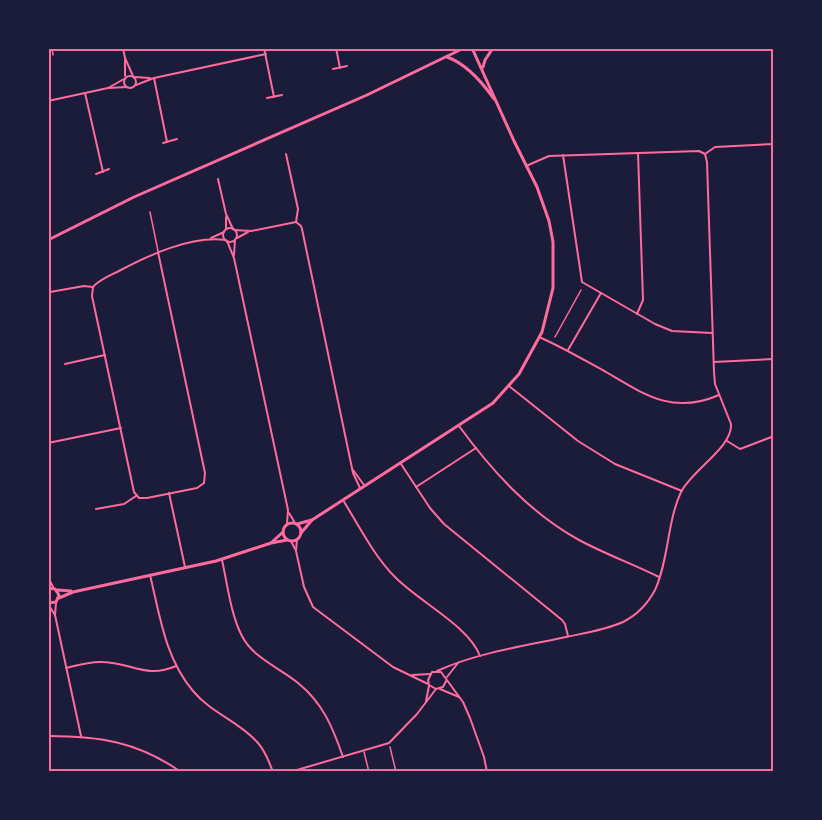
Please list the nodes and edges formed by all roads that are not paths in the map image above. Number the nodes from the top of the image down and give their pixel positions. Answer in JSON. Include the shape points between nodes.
{"nodes":[{"id":1,"x":52,"y":48,"type":"edge"},
{"id":2,"x":123,"y":48,"type":"edge"},
{"id":3,"x":264,"y":48,"type":"edge"},
{"id":4,"x":336,"y":48,"type":"edge"},
{"id":5,"x":464,"y":48,"type":"edge"},
{"id":6,"x":472,"y":48,"type":"edge"},
{"id":7,"x":493,"y":48,"type":"edge"},
{"id":8,"x":266,"y":54,"type":"junction"},
{"id":9,"x":53,"y":55,"type":"dead end"},
{"id":10,"x":447,"y":57,"type":"junction"},
{"id":11,"x":125,"y":58,"type":"junction"},
{"id":12,"x":347,"y":66,"type":"dead end"},
{"id":13,"x":340,"y":68,"type":"junction"},
{"id":14,"x":333,"y":69,"type":"dead end"},
{"id":15,"x":484,"y":74,"type":"junction"},
{"id":16,"x":134,"y":76,"type":"junction"},
{"id":17,"x":125,"y":78,"type":"junction"},
{"id":18,"x":154,"y":78,"type":"junction"},
{"id":19,"x":136,"y":85,"type":"junction"},
{"id":20,"x":127,"y":87,"type":"junction"},
{"id":21,"x":108,"y":88,"type":"junction"},
{"id":22,"x":85,"y":93,"type":"junction"},
{"id":23,"x":282,"y":95,"type":"dead end"},
{"id":24,"x":274,"y":96,"type":"junction"},
{"id":25,"x":267,"y":98,"type":"dead end"},
{"id":26,"x":48,"y":101,"type":"edge"},
{"id":27,"x":499,"y":108,"type":"junction"},
{"id":28,"x":177,"y":139,"type":"dead end"},
{"id":29,"x":774,"y":144,"type":"edge"},
{"id":30,"x":638,"y":153,"type":"junction"},
{"id":31,"x":286,"y":154,"type":"dead end"},
{"id":32,"x":705,"y":154,"type":"junction"},
{"id":33,"x":563,"y":155,"type":"junction"},
{"id":34,"x":526,"y":166,"type":"junction"},
{"id":35,"x":110,"y":169,"type":"dead end"},
{"id":36,"x":103,"y":172,"type":"junction"},
{"id":37,"x":96,"y":174,"type":"dead end"},
{"id":38,"x":218,"y":179,"type":"dead end"},
{"id":39,"x":150,"y":212,"type":"dead end"},
{"id":40,"x":226,"y":214,"type":"junction"},
{"id":41,"x":296,"y":222,"type":"junction"},
{"id":42,"x":233,"y":230,"type":"junction"},
{"id":43,"x":225,"y":231,"type":"junction"},
{"id":44,"x":251,"y":231,"type":"junction"},
{"id":45,"x":208,"y":240,"type":"junction"},
{"id":46,"x":226,"y":240,"type":"junction"},
{"id":47,"x":235,"y":240,"type":"junction"},
{"id":48,"x":48,"y":241,"type":"edge"},
{"id":49,"x":158,"y":252,"type":"junction"},
{"id":50,"x":234,"y":258,"type":"junction"},
{"id":51,"x":93,"y":287,"type":"junction"},
{"id":52,"x":50,"y":292,"type":"dead end"},
{"id":53,"x":601,"y":293,"type":"junction"},
{"id":54,"x":637,"y":314,"type":"junction"},
{"id":55,"x":712,"y":333,"type":"junction"},
{"id":56,"x":540,"y":337,"type":"junction"},
{"id":57,"x":568,"y":350,"type":"junction"},
{"id":58,"x":105,"y":356,"type":"junction"},
{"id":59,"x":774,"y":359,"type":"edge"},
{"id":60,"x":714,"y":362,"type":"junction"},
{"id":61,"x":65,"y":364,"type":"dead end"},
{"id":62,"x":509,"y":386,"type":"junction"},
{"id":63,"x":719,"y":395,"type":"junction"},
{"id":64,"x":459,"y":426,"type":"junction"},
{"id":65,"x":121,"y":428,"type":"junction"},
{"id":66,"x":774,"y":436,"type":"edge"},
{"id":67,"x":727,"y":441,"type":"junction"},
{"id":68,"x":48,"y":443,"type":"edge"},
{"id":69,"x":476,"y":448,"type":"junction"},
{"id":70,"x":401,"y":464,"type":"junction"},
{"id":71,"x":352,"y":468,"type":"junction"},
{"id":72,"x":365,"y":486,"type":"junction"},
{"id":73,"x":416,"y":487,"type":"junction"},
{"id":74,"x":360,"y":489,"type":"junction"},
{"id":75,"x":682,"y":491,"type":"junction"},
{"id":76,"x":169,"y":493,"type":"junction"},
{"id":77,"x":136,"y":496,"type":"junction"},
{"id":78,"x":343,"y":500,"type":"junction"},
{"id":79,"x":96,"y":509,"type":"dead end"},
{"id":80,"x":288,"y":510,"type":"junction"},
{"id":81,"x":312,"y":520,"type":"junction"},
{"id":82,"x":287,"y":524,"type":"junction"},
{"id":83,"x":296,"y":524,"type":"junction"},
{"id":84,"x":283,"y":532,"type":"junction"},
{"id":85,"x":301,"y":533,"type":"junction"},
{"id":86,"x":297,"y":539,"type":"junction"},
{"id":87,"x":289,"y":540,"type":"junction"},
{"id":88,"x":271,"y":543,"type":"junction"},
{"id":89,"x":296,"y":551,"type":"junction"},
{"id":90,"x":222,"y":560,"type":"junction"},
{"id":91,"x":185,"y":568,"type":"junction"},
{"id":92,"x":150,"y":575,"type":"junction"},
{"id":93,"x":48,"y":578,"type":"edge"},
{"id":94,"x":659,"y":578,"type":"junction"},
{"id":95,"x":53,"y":587,"type":"junction"},
{"id":96,"x":48,"y":588,"type":"edge"},
{"id":97,"x":57,"y":590,"type":"junction"},
{"id":98,"x":73,"y":592,"type":"junction"},
{"id":99,"x":59,"y":598,"type":"junction"},
{"id":100,"x":56,"y":602,"type":"junction"},
{"id":101,"x":48,"y":604,"type":"edge"},
{"id":102,"x":55,"y":615,"type":"junction"},
{"id":103,"x":568,"y":636,"type":"junction"},
{"id":104,"x":480,"y":657,"type":"junction"},
{"id":105,"x":458,"y":663,"type":"junction"},
{"id":106,"x":176,"y":666,"type":"junction"},
{"id":107,"x":66,"y":668,"type":"junction"},
{"id":108,"x":437,"y":671,"type":"junction"},
{"id":109,"x":430,"y":674,"type":"junction"},
{"id":110,"x":409,"y":675,"type":"junction"},
{"id":111,"x":446,"y":680,"type":"junction"},
{"id":112,"x":429,"y":685,"type":"junction"},
{"id":113,"x":438,"y":689,"type":"junction"},
{"id":114,"x":459,"y":697,"type":"junction"},
{"id":115,"x":425,"y":704,"type":"junction"},
{"id":116,"x":48,"y":736,"type":"edge"},
{"id":117,"x":81,"y":736,"type":"junction"},
{"id":118,"x":364,"y":752,"type":"junction"},
{"id":119,"x":343,"y":757,"type":"junction"},
{"id":120,"x":181,"y":772,"type":"edge"},
{"id":121,"x":273,"y":772,"type":"edge"},
{"id":122,"x":290,"y":772,"type":"edge"},
{"id":123,"x":369,"y":772,"type":"edge"},
{"id":124,"x":488,"y":772,"type":"edge"}],
"edges":[{"from":1,"to":9,"type":"lane"},
{"from":2,"to":11,"type":"street"},
{"from":3,"to":8,"type":"street"},
{"from":4,"to":13,"type":"street"},
{"from":5,"to":10,"type":"street"},
{"from":6,"to":15,"type":"street"},
{"from":7,"to":15,"type":"street","via":[[483,64]]},
{"from":8,"to":18,"type":"street"},
{"from":8,"to":24,"type":"street"},
{"from":10,"to":27,"type":"street","via":[[469,70]]},
{"from":10,"to":48,"type":"street","via":[[134,197]]},
{"from":11,"to":16,"type":"street"},
{"from":11,"to":17,"type":"street"},
{"from":12,"to":13,"type":"street"},
{"from":13,"to":14,"type":"street"},
{"from":15,"to":27,"type":"street"},
{"from":16,"to":17,"type":"street"},
{"from":16,"to":18,"type":"street"},
{"from":16,"to":19,"type":"street"},
{"from":17,"to":20,"type":"street"},
{"from":17,"to":21,"type":"street"},
{"from":18,"to":19,"type":"street"},
{"from":18,"to":28,"type":"street","via":[[165,143]]},
{"from":19,"to":20,"type":"street"},
{"from":20,"to":21,"type":"street"},
{"from":21,"to":22,"type":"street"},
{"from":22,"to":26,"type":"street"},
{"from":22,"to":36,"type":"street"},
{"from":23,"to":24,"type":"street"},
{"from":24,"to":25,"type":"street"},
{"from":27,"to":34,"type":"street"},
{"from":29,"to":32,"type":"street","via":[[715,147]]},
{"from":30,"to":32,"type":"street"},
{"from":30,"to":33,"type":"street"},
{"from":30,"to":54,"type":"street","via":[[643,300]]},
{"from":31,"to":41,"type":"street","via":[[298,209]]},
{"from":32,"to":55,"type":"street"},
{"from":33,"to":34,"type":"street","via":[[549,156]]},
{"from":33,"to":53,"type":"street","via":[[581,280]]},
{"from":34,"to":56,"type":"street","via":[[544,204],[553,242],[553,288]]},
{"from":35,"to":36,"type":"street"},
{"from":36,"to":37,"type":"street"},
{"from":38,"to":40,"type":"street"},
{"from":39,"to":49,"type":"lane"},
{"from":40,"to":42,"type":"street"},
{"from":40,"to":43,"type":"street"},
{"from":41,"to":44,"type":"street"},
{"from":41,"to":71,"type":"street","via":[[301,225]]},
{"from":42,"to":43,"type":"street"},
{"from":42,"to":44,"type":"street"},
{"from":42,"to":47,"type":"street"},
{"from":43,"to":45,"type":"street"},
{"from":43,"to":46,"type":"street"},
{"from":44,"to":47,"type":"street"},
{"from":45,"to":46,"type":"street"},
{"from":45,"to":49,"type":"street"},
{"from":46,"to":47,"type":"street"},
{"from":46,"to":50,"type":"street"},
{"from":47,"to":50,"type":"street"},
{"from":49,"to":51,"type":"street"},
{"from":49,"to":76,"type":"street","via":[[205,479],[197,488]]},
{"from":50,"to":80,"type":"street"},
{"from":51,"to":52,"type":"street","via":[[84,285]]},
{"from":51,"to":58,"type":"street"},
{"from":53,"to":54,"type":"street"},
{"from":53,"to":57,"type":"street"},
{"from":54,"to":55,"type":"street","via":[[672,331]]},
{"from":55,"to":60,"type":"street"},
{"from":56,"to":57,"type":"street"},
{"from":56,"to":62,"type":"street"},
{"from":57,"to":63,"type":"street","via":[[649,398],[682,404]]},
{"from":58,"to":61,"type":"street"},
{"from":58,"to":65,"type":"street"},
{"from":59,"to":60,"type":"street"},
{"from":60,"to":63,"type":"street"},
{"from":62,"to":64,"type":"street","via":[[487,408]]},
{"from":62,"to":75,"type":"street","via":[[578,441],[615,464]]},
{"from":63,"to":67,"type":"street","via":[[730,424]]},
{"from":64,"to":69,"type":"street"},
{"from":64,"to":70,"type":"street"},
{"from":65,"to":68,"type":"street"},
{"from":65,"to":77,"type":"street"},
{"from":66,"to":67,"type":"street","via":[[740,449]]},
{"from":67,"to":75,"type":"street","via":[[694,473]]},
{"from":69,"to":73,"type":"street"},
{"from":69,"to":94,"type":"street","via":[[531,507],[578,539]]},
{"from":70,"to":72,"type":"street"},
{"from":70,"to":73,"type":"street"},
{"from":71,"to":72,"type":"street"},
{"from":71,"to":74,"type":"street"},
{"from":72,"to":74,"type":"street"},
{"from":73,"to":103,"type":"street","via":[[455,534],[562,620]]},
{"from":74,"to":78,"type":"street"},
{"from":75,"to":94,"type":"street"},
{"from":76,"to":77,"type":"street"},
{"from":76,"to":91,"type":"street"},
{"from":77,"to":79,"type":"street","via":[[124,504]]},
{"from":78,"to":81,"type":"street"},
{"from":78,"to":104,"type":"street","via":[[387,568],[472,639]]},
{"from":80,"to":82,"type":"street"},
{"from":80,"to":83,"type":"street"},
{"from":81,"to":83,"type":"street"},
{"from":81,"to":85,"type":"street"},
{"from":82,"to":83,"type":"street"},
{"from":82,"to":84,"type":"street"},
{"from":83,"to":85,"type":"street"},
{"from":84,"to":87,"type":"street"},
{"from":84,"to":88,"type":"street"},
{"from":85,"to":86,"type":"street"},
{"from":86,"to":87,"type":"street"},
{"from":86,"to":89,"type":"street"},
{"from":87,"to":88,"type":"street"},
{"from":87,"to":89,"type":"street"},
{"from":88,"to":90,"type":"street"},
{"from":89,"to":110,"type":"street","via":[[313,607]]},
{"from":90,"to":91,"type":"street"},
{"from":90,"to":119,"type":"street","via":[[242,636],[257,654],[299,684],[322,708]]},
{"from":91,"to":92,"type":"street"},
{"from":92,"to":98,"type":"street"},
{"from":92,"to":106,"type":"street","via":[[164,636]]},
{"from":93,"to":95,"type":"street"},
{"from":94,"to":103,"type":"street","via":[[649,600],[633,616],[608,628]]},
{"from":95,"to":96,"type":"street"},
{"from":95,"to":97,"type":"street"},
{"from":97,"to":98,"type":"street"},
{"from":97,"to":99,"type":"street"},
{"from":98,"to":99,"type":"street"},
{"from":99,"to":100,"type":"street"},
{"from":100,"to":101,"type":"street"},
{"from":100,"to":102,"type":"street"},
{"from":101,"to":102,"type":"street"},
{"from":102,"to":107,"type":"street"},
{"from":103,"to":104,"type":"street"},
{"from":104,"to":105,"type":"street"},
{"from":105,"to":108,"type":"street"},
{"from":105,"to":111,"type":"street"},
{"from":106,"to":107,"type":"street","via":[[150,672],[100,661]]},
{"from":106,"to":121,"type":"street","via":[[193,692],[258,742]]},
{"from":107,"to":117,"type":"street"},
{"from":108,"to":109,"type":"street"},
{"from":108,"to":111,"type":"street"},
{"from":109,"to":110,"type":"street"},
{"from":109,"to":112,"type":"street"},
{"from":110,"to":112,"type":"street"},
{"from":111,"to":113,"type":"street"},
{"from":111,"to":114,"type":"street"},
{"from":112,"to":113,"type":"street"},
{"from":112,"to":115,"type":"street"},
{"from":113,"to":114,"type":"street"},
{"from":113,"to":115,"type":"street"},
{"from":114,"to":124,"type":"street"},
{"from":115,"to":118,"type":"street","via":[[389,743]]},
{"from":116,"to":117,"type":"street"},
{"from":117,"to":120,"type":"street","via":[[136,747]]},
{"from":118,"to":119,"type":"street"},
{"from":118,"to":123,"type":"lane"},
{"from":119,"to":122,"type":"street"}]}
